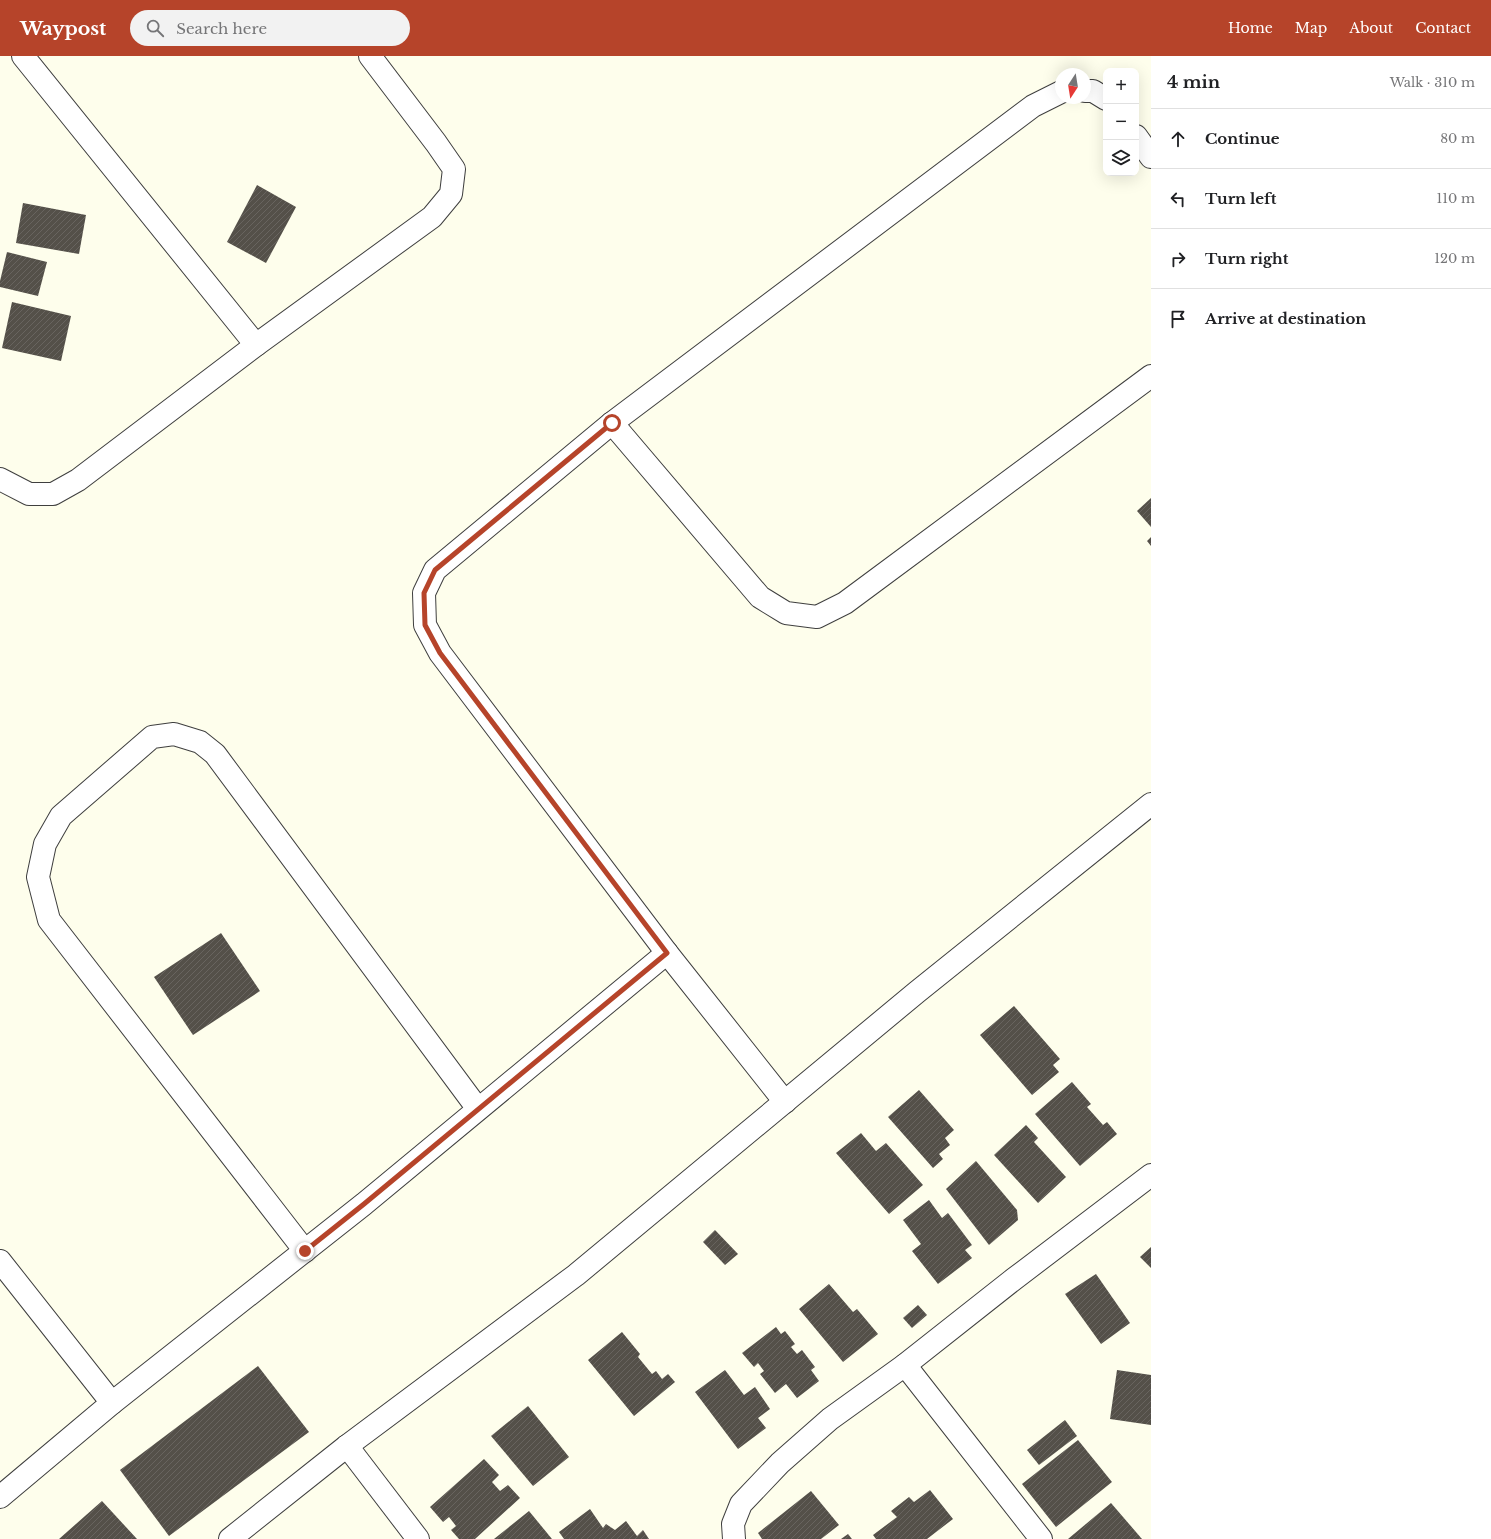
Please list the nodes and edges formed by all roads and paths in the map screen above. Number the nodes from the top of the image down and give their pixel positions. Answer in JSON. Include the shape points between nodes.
{"nodes":[{"id":1,"x":23,"y":56,"type":"edge"},
{"id":2,"x":370,"y":56,"type":"edge"},
{"id":3,"x":1091,"y":91,"type":"edge"},
{"id":4,"x":1055,"y":95,"type":"edge"},
{"id":5,"x":1103,"y":97,"type":"edge"},
{"id":6,"x":1139,"y":140,"type":"edge"},
{"id":7,"x":1151,"y":157,"type":"edge"},
{"id":8,"x":256,"y":346,"type":"junction"},
{"id":9,"x":1151,"y":376,"type":"edge"},
{"id":10,"x":612,"y":423,"type":"junction"},
{"id":11,"x":0,"y":479,"type":"edge"},
{"id":12,"x":1151,"y":804,"type":"edge"},
{"id":13,"x":667,"y":953,"type":"junction"},
{"id":14,"x":785,"y":1102,"type":"junction"},
{"id":15,"x":478,"y":1109,"type":"junction"},
{"id":16,"x":1151,"y":1175,"type":"edge"},
{"id":17,"x":305,"y":1251,"type":"junction"},
{"id":18,"x":0,"y":1261,"type":"edge"},
{"id":19,"x":905,"y":1365,"type":"junction"},
{"id":20,"x":112,"y":1403,"type":"junction"},
{"id":21,"x":347,"y":1446,"type":"junction"},
{"id":22,"x":0,"y":1497,"type":"edge"},
{"id":23,"x":230,"y":1539,"type":"edge"},
{"id":24,"x":418,"y":1539,"type":"edge"},
{"id":25,"x":734,"y":1539,"type":"edge"},
{"id":26,"x":1041,"y":1539,"type":"edge"}],
"edges":[{"from":1,"to":8,"type":"street"},
{"from":2,"to":8,"type":"street","via":[[454,169],[451,194],[432,217]]},
{"from":3,"to":5,"type":"street"},
{"from":4,"to":10,"type":"street","via":[[1033,106]]},
{"from":6,"to":7,"type":"street"},
{"from":8,"to":11,"type":"street","via":[[78,480],[53,494],[29,494]]},
{"from":9,"to":10,"type":"street","via":[[845,603],[817,617],[786,612],[760,597]]},
{"from":10,"to":13,"type":"street","via":[[435,570],[424,593],[425,625],[440,653]]},
{"from":12,"to":14,"type":"street"},
{"from":13,"to":14,"type":"street"},
{"from":13,"to":15,"type":"street"},
{"from":14,"to":21,"type":"street","via":[[576,1275]]},
{"from":15,"to":17,"type":"street"},
{"from":15,"to":17,"type":"street","via":[[215,754],[200,742],[174,734],[152,737],[61,816],[45,844],[38,877],[49,920]]},
{"from":16,"to":19,"type":"street"},
{"from":17,"to":20,"type":"street"},
{"from":18,"to":20,"type":"street"},
{"from":19,"to":25,"type":"street","via":[[830,1419],[780,1463],[741,1504],[733,1524]]},
{"from":19,"to":26,"type":"street"},
{"from":20,"to":22,"type":"street"},
{"from":21,"to":23,"type":"street"},
{"from":21,"to":24,"type":"street"}]}
